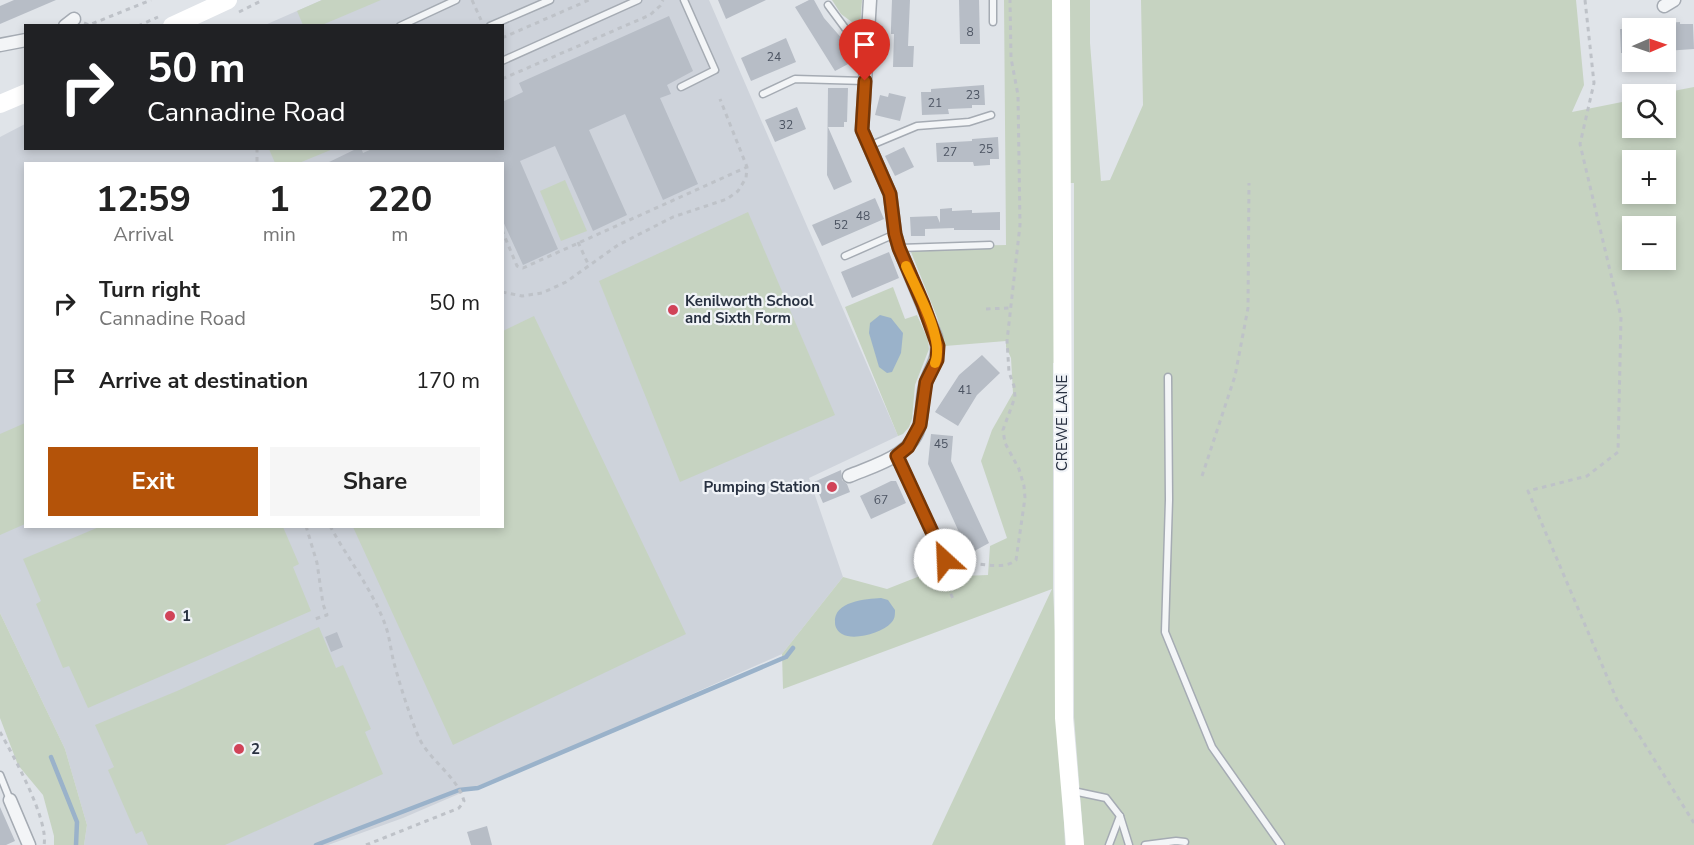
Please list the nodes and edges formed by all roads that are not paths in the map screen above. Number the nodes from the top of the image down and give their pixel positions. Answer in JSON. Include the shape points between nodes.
{"nodes":[{"id":1,"x":228,"y":0,"type":"edge"},
{"id":2,"x":456,"y":0,"type":"edge"},
{"id":3,"x":550,"y":0,"type":"edge"},
{"id":4,"x":638,"y":0,"type":"edge"},
{"id":5,"x":684,"y":0,"type":"edge"},
{"id":6,"x":870,"y":0,"type":"edge"},
{"id":7,"x":993,"y":0,"type":"edge"},
{"id":8,"x":1061,"y":0,"type":"edge"},
{"id":9,"x":828,"y":5,"type":"dead end"},
{"id":10,"x":993,"y":22,"type":"dead end"},
{"id":11,"x":181,"y":24,"type":"edge"},
{"id":12,"x":404,"y":24,"type":"edge"},
{"id":13,"x":495,"y":24,"type":"edge"},
{"id":14,"x":24,"y":40,"type":"edge"},
{"id":15,"x":868,"y":42,"type":"junction"},
{"id":16,"x":0,"y":45,"type":"edge"},
{"id":17,"x":504,"y":60,"type":"edge"},
{"id":18,"x":865,"y":81,"type":"junction"},
{"id":19,"x":681,"y":87,"type":"dead end"},
{"id":20,"x":24,"y":94,"type":"edge"},
{"id":21,"x":763,"y":94,"type":"dead end"},
{"id":22,"x":0,"y":104,"type":"edge"},
{"id":23,"x":991,"y":115,"type":"dead end"},
{"id":24,"x":868,"y":147,"type":"junction"},
{"id":25,"x":895,"y":234,"type":"junction"},
{"id":26,"x":990,"y":245,"type":"dead end"},
{"id":27,"x":899,"y":248,"type":"junction"},
{"id":28,"x":845,"y":256,"type":"dead end"},
{"id":29,"x":1168,"y":377,"type":"dead end"},
{"id":30,"x":897,"y":456,"type":"junction"},
{"id":31,"x":849,"y":476,"type":"dead end"},
{"id":32,"x":945,"y":560,"type":"dead end"},
{"id":33,"x":0,"y":776,"type":"edge"},
{"id":34,"x":1069,"y":790,"type":"junction"},
{"id":35,"x":10,"y":801,"type":"joint"},
{"id":36,"x":1120,"y":816,"type":"junction"},
{"id":37,"x":1185,"y":842,"type":"dead end"},
{"id":38,"x":29,"y":845,"type":"edge"},
{"id":39,"x":1075,"y":845,"type":"edge"},
{"id":40,"x":1109,"y":845,"type":"edge"},
{"id":41,"x":1129,"y":845,"type":"edge"},
{"id":42,"x":1145,"y":845,"type":"edge"},
{"id":43,"x":1281,"y":845,"type":"edge"}],
"edges":[{"from":1,"to":11,"type":"street"},
{"from":2,"to":12,"type":"lane"},
{"from":3,"to":13,"type":"lane"},
{"from":4,"to":17,"type":"lane"},
{"from":5,"to":19,"type":"lane","via":[[715,70]]},
{"from":6,"to":15,"type":"street"},
{"from":7,"to":10,"type":"lane"},
{"from":8,"to":34,"type":"street","name":"CREWE LANE","via":[[1064,718]]},
{"from":9,"to":15,"type":"lane","via":[[845,28]]},
{"from":14,"to":16,"type":"street"},
{"from":15,"to":18,"type":"street"},
{"from":18,"to":21,"type":"lane","via":[[795,79]]},
{"from":18,"to":24,"type":"street","via":[[862,130]]},
{"from":20,"to":22,"type":"street"},
{"from":23,"to":24,"type":"lane","via":[[969,122],[917,126]]},
{"from":24,"to":25,"type":"street","via":[[890,194]]},
{"from":25,"to":27,"type":"street"},
{"from":25,"to":28,"type":"lane"},
{"from":26,"to":27,"type":"lane"},
{"from":27,"to":30,"type":"street","via":[[936,337],[938,353],[926,382],[920,425],[908,447]]},
{"from":29,"to":43,"type":"lane","via":[[1165,632],[1212,747]]},
{"from":30,"to":31,"type":"street"},
{"from":30,"to":32,"type":"lane"},
{"from":33,"to":35,"type":"lane"},
{"from":34,"to":36,"type":"lane","via":[[1106,798]]},
{"from":34,"to":39,"type":"street","name":"CREWE LANE"},
{"from":35,"to":38,"type":"street"},
{"from":36,"to":40,"type":"lane"},
{"from":36,"to":41,"type":"lane"},
{"from":37,"to":42,"type":"lane"}]}
